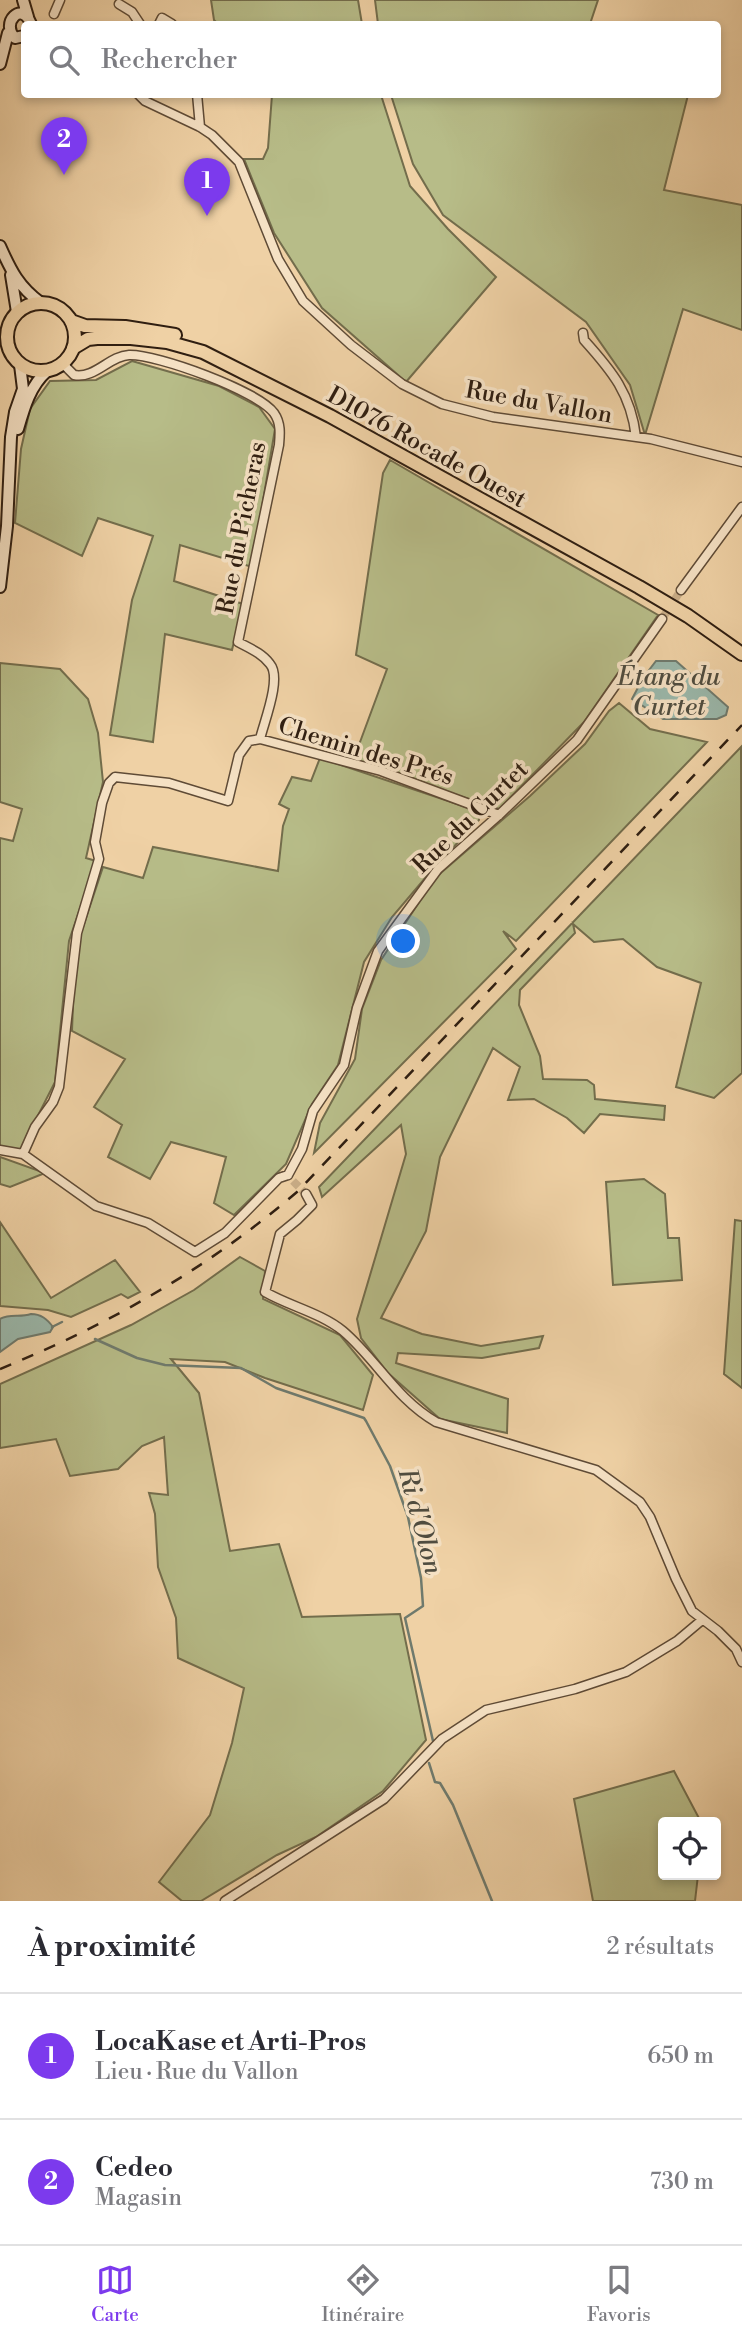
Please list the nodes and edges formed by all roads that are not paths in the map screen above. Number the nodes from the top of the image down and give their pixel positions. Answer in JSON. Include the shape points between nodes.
{"nodes":[{"id":1,"x":22,"y":0,"type":"edge"},
{"id":2,"x":60,"y":0,"type":"edge"},
{"id":3,"x":119,"y":4,"type":"dead end"},
{"id":4,"x":54,"y":13,"type":"dead end"},
{"id":5,"x":22,"y":19,"type":"edge"},
{"id":6,"x":138,"y":21,"type":"edge"},
{"id":7,"x":17,"y":36,"type":"edge"},
{"id":8,"x":1,"y":60,"type":"edge"},
{"id":9,"x":142,"y":98,"type":"edge"},
{"id":10,"x":197,"y":98,"type":"edge"},
{"id":11,"x":200,"y":127,"type":"junction"},
{"id":12,"x":0,"y":246,"type":"edge"},
{"id":13,"x":10,"y":269,"type":"junction"},
{"id":14,"x":41,"y":303,"type":"junction"},
{"id":15,"x":17,"y":312,"type":"junction"},
{"id":16,"x":71,"y":321,"type":"junction"},
{"id":17,"x":4,"y":332,"type":"edge"},
{"id":18,"x":583,"y":333,"type":"dead end"},
{"id":19,"x":73,"y":348,"type":"junction"},
{"id":20,"x":5,"y":353,"type":"edge"},
{"id":21,"x":63,"y":363,"type":"junction"},
{"id":22,"x":20,"y":365,"type":"junction"},
{"id":23,"x":47,"y":371,"type":"junction"},
{"id":24,"x":330,"y":416,"type":"junction"},
{"id":25,"x":636,"y":437,"type":"junction"},
{"id":26,"x":12,"y":452,"type":"junction"},
{"id":27,"x":742,"y":462,"type":"edge"},
{"id":28,"x":6,"y":469,"type":"edge"},
{"id":29,"x":742,"y":507,"type":"edge"},
{"id":30,"x":0,"y":587,"type":"edge"},
{"id":31,"x":681,"y":590,"type":"tunnel mouth"},
{"id":32,"x":662,"y":619,"type":"tunnel mouth"},
{"id":33,"x":742,"y":654,"type":"edge"},
{"id":34,"x":260,"y":739,"type":"junction"},
{"id":35,"x":499,"y":815,"type":"junction"},
{"id":36,"x":0,"y":1150,"type":"edge"},
{"id":37,"x":23,"y":1154,"type":"junction"},
{"id":38,"x":306,"y":1194,"type":"dead end"},
{"id":39,"x":702,"y":1620,"type":"junction"},
{"id":40,"x":742,"y":1662,"type":"edge"},
{"id":41,"x":225,"y":1901,"type":"edge"}],
"edges":[{"from":1,"to":5,"type":"main road"},
{"from":2,"to":4,"type":"street"},
{"from":3,"to":6,"type":"street"},
{"from":5,"to":7,"type":"main road","via":[[6,26]]},
{"from":7,"to":8,"type":"main road"},
{"from":9,"to":11,"type":"street","name":"Rue du Vallon"},
{"from":10,"to":11,"type":"street"},
{"from":11,"to":25,"type":"street","name":"Rue du Vallon","via":[[239,162],[278,260],[303,301],[402,384],[442,404],[493,417]]},
{"from":12,"to":13,"type":"main road"},
{"from":13,"to":14,"type":"main road","via":[[25,292]]},
{"from":13,"to":15,"type":"main road"},
{"from":14,"to":15,"type":"main road"},
{"from":14,"to":16,"type":"main road","via":[[54,305]]},
{"from":15,"to":17,"type":"main road"},
{"from":16,"to":19,"type":"main road"},
{"from":16,"to":24,"type":"main road","via":[[157,331],[203,344]]},
{"from":17,"to":20,"type":"main road"},
{"from":18,"to":25,"type":"street","via":[[584,340],[613,371],[633,413]]},
{"from":19,"to":21,"type":"main road"},
{"from":19,"to":24,"type":"main road","name":"D1076 Rocade Ouest","via":[[97,338],[150,339],[185,346]]},
{"from":20,"to":22,"type":"main road"},
{"from":21,"to":23,"type":"main road"},
{"from":21,"to":34,"type":"street","name":"Rue du Picheras","via":[[74,375],[86,375],[117,358],[139,355],[222,382],[262,402],[275,414],[279,445],[238,642],[272,666],[275,681]]},
{"from":22,"to":23,"type":"main road"},
{"from":22,"to":26,"type":"main road","via":[[23,389],[13,424]]},
{"from":23,"to":26,"type":"main road","via":[[31,393]]},
{"from":24,"to":33,"type":"main road","name":"D1076 Rocade Ouest","via":[[667,603]]},
{"from":25,"to":27,"type":"street","name":"Rue du Vallon"},
{"from":26,"to":28,"type":"main road"},
{"from":28,"to":30,"type":"main road"},
{"from":29,"to":31,"type":"street"},
{"from":32,"to":35,"type":"street","name":"Rue du Curtet","via":[[577,740]]},
{"from":34,"to":35,"type":"street","name":"Chemin des Prés","via":[[381,771]]},
{"from":34,"to":37,"type":"street","via":[[249,741],[239,755],[228,801],[169,783],[115,776],[109,783],[95,842],[99,859],[77,933],[59,1087]]},
{"from":35,"to":37,"type":"street","name":"Rue du Curtet","via":[[438,869],[378,951],[357,1008],[344,1066],[313,1111],[290,1178],[279,1178],[225,1233],[195,1252],[148,1223],[96,1206]]},
{"from":36,"to":37,"type":"street"},
{"from":38,"to":39,"type":"street","via":[[312,1205],[280,1234],[265,1292],[340,1329],[416,1410],[436,1422],[596,1470],[640,1502],[692,1611]]},
{"from":39,"to":40,"type":"street","via":[[736,1649]]},
{"from":39,"to":41,"type":"street","via":[[626,1672],[486,1710],[442,1739],[384,1799]]}]}
